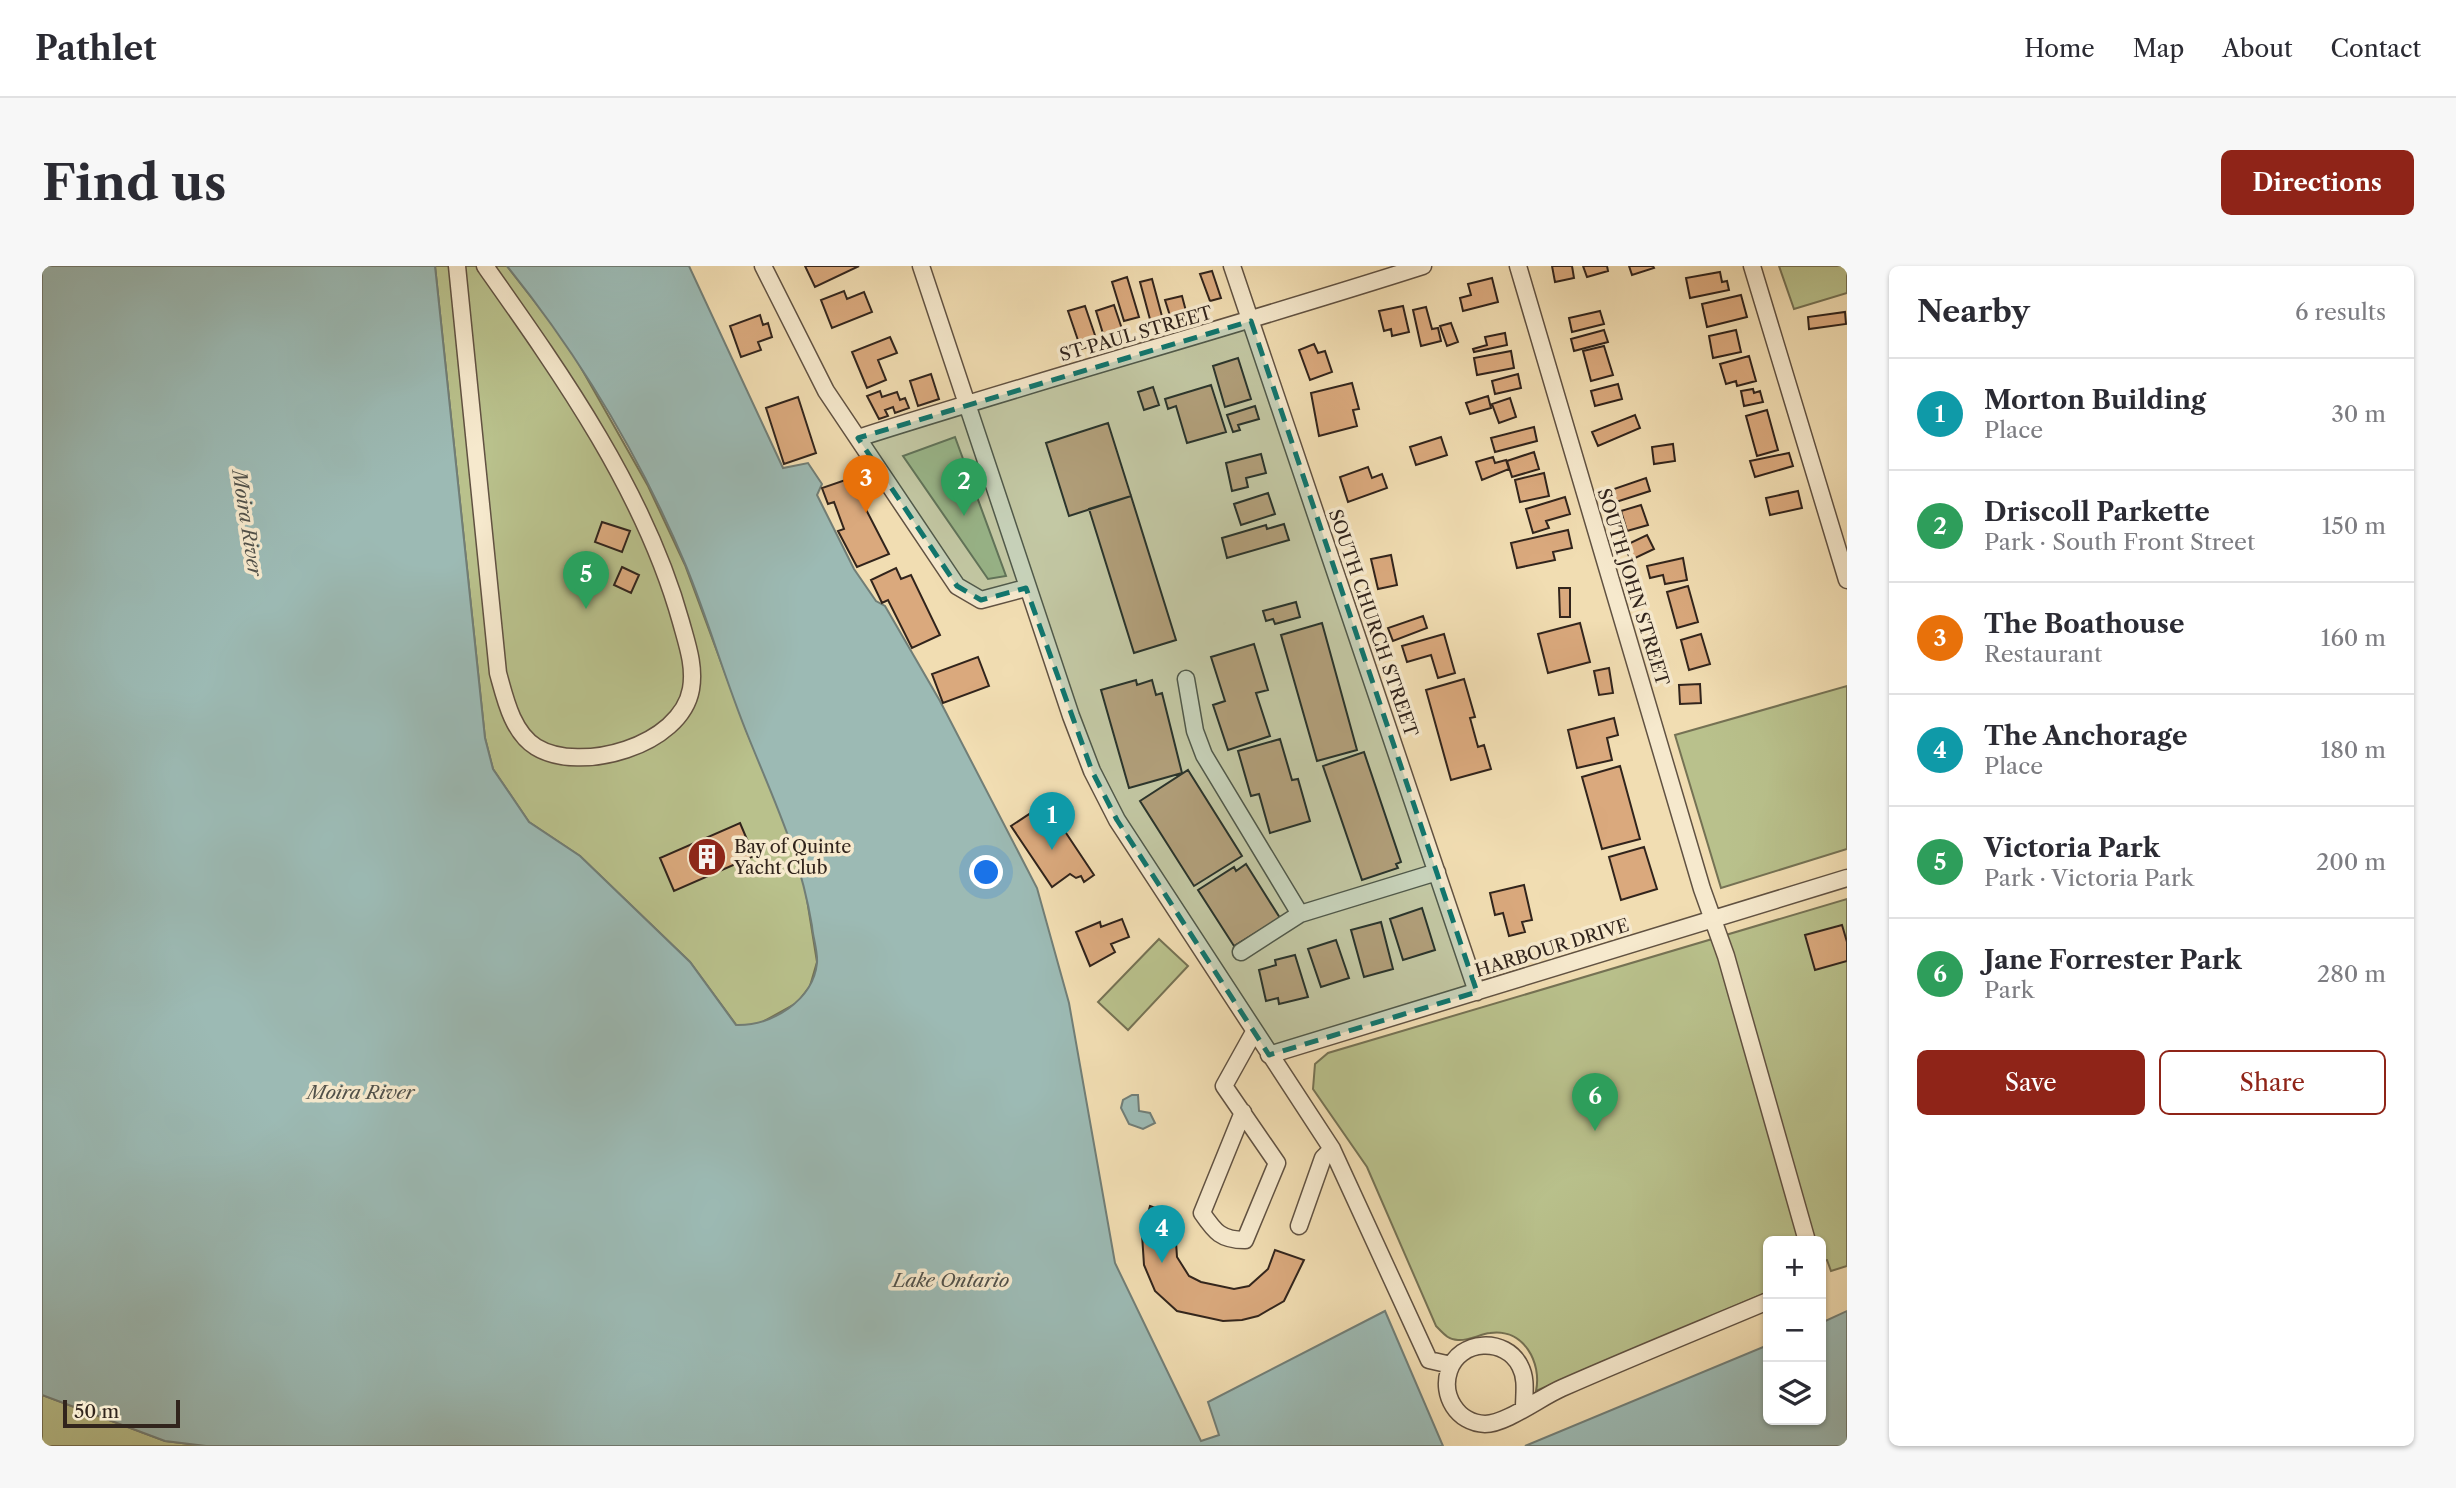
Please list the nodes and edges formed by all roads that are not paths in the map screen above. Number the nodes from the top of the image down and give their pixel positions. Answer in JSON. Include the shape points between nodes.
{"nodes":[{"id":1,"x":457,"y":266,"type":"edge"},
{"id":2,"x":485,"y":266,"type":"edge"},
{"id":3,"x":764,"y":266,"type":"edge"},
{"id":4,"x":921,"y":266,"type":"edge"},
{"id":5,"x":1232,"y":266,"type":"edge"},
{"id":6,"x":1423,"y":266,"type":"edge"},
{"id":7,"x":1518,"y":266,"type":"edge"},
{"id":8,"x":1752,"y":266,"type":"edge"},
{"id":9,"x":1251,"y":321,"type":"junction"},
{"id":10,"x":966,"y":403,"type":"junction"},
{"id":11,"x":859,"y":438,"type":"junction"},
{"id":12,"x":1847,"y":580,"type":"edge"},
{"id":13,"x":1026,"y":588,"type":"junction"},
{"id":14,"x":1186,"y":679,"type":"dead end"},
{"id":15,"x":1437,"y":872,"type":"junction"},
{"id":16,"x":1847,"y":878,"type":"edge"},
{"id":17,"x":1300,"y":914,"type":"junction"},
{"id":18,"x":1713,"y":919,"type":"junction"},
{"id":19,"x":1241,"y":952,"type":"dead end"},
{"id":20,"x":1477,"y":992,"type":"junction"},
{"id":21,"x":1254,"y":1032,"type":"junction"},
{"id":22,"x":1269,"y":1055,"type":"junction"},
{"id":23,"x":1243,"y":1112,"type":"junction"},
{"id":24,"x":1332,"y":1149,"type":"junction"},
{"id":25,"x":1299,"y":1226,"type":"dead end"},
{"id":26,"x":1806,"y":1236,"type":"edge"},
{"id":27,"x":1763,"y":1303,"type":"edge"},
{"id":28,"x":1451,"y":1366,"type":"junction"},
{"id":29,"x":1524,"y":1408,"type":"junction"}],
"edges":[{"from":1,"to":2,"type":"street","via":[[498,673],[509,713],[533,746],[555,756],[583,759],[626,750],[656,736],[677,716],[691,692],[692,662],[672,591],[638,509],[556,365]]},
{"from":3,"to":11,"type":"street","via":[[827,391]]},
{"from":4,"to":10,"type":"street"},
{"from":5,"to":9,"type":"street","name":"SOUTH CHURCH STREET"},
{"from":6,"to":9,"type":"street","name":"ST PAUL STREET"},
{"from":7,"to":18,"type":"street","name":"SOUTH JOHN STREET"},
{"from":8,"to":12,"type":"street"},
{"from":9,"to":10,"type":"street","name":"ST PAUL STREET"},
{"from":9,"to":15,"type":"street","name":"SOUTH CHURCH STREET"},
{"from":10,"to":11,"type":"street","name":"ST PAUL STREET"},
{"from":10,"to":13,"type":"street"},
{"from":11,"to":13,"type":"street","via":[[957,586],[981,600]]},
{"from":13,"to":21,"type":"street","via":[[1092,771],[1117,820]]},
{"from":14,"to":17,"type":"street","via":[[1204,755]]},
{"from":15,"to":17,"type":"street"},
{"from":15,"to":20,"type":"street","name":"SOUTH CHURCH STREET"},
{"from":16,"to":18,"type":"street","name":"HARBOUR DRIVE"},
{"from":17,"to":19,"type":"street"},
{"from":18,"to":20,"type":"street","name":"HARBOUR DRIVE"},
{"from":18,"to":26,"type":"street","name":"SOUTH JOHN STREET"},
{"from":20,"to":22,"type":"street","name":"HARBOUR DRIVE"},
{"from":21,"to":22,"type":"street"},
{"from":21,"to":23,"type":"street","via":[[1224,1086]]},
{"from":22,"to":24,"type":"street"},
{"from":23,"to":23,"type":"street","via":[[1202,1213],[1217,1236],[1230,1240],[1245,1240],[1277,1163]]},
{"from":24,"to":25,"type":"street","via":[[1323,1158]]},
{"from":24,"to":28,"type":"street","via":[[1429,1360]]},
{"from":27,"to":29,"type":"street"},
{"from":28,"to":29,"type":"street","via":[[1447,1392],[1461,1415],[1485,1424]]},
{"from":28,"to":29,"type":"street","via":[[1470,1348],[1485,1345],[1511,1354],[1525,1379]]}]}
